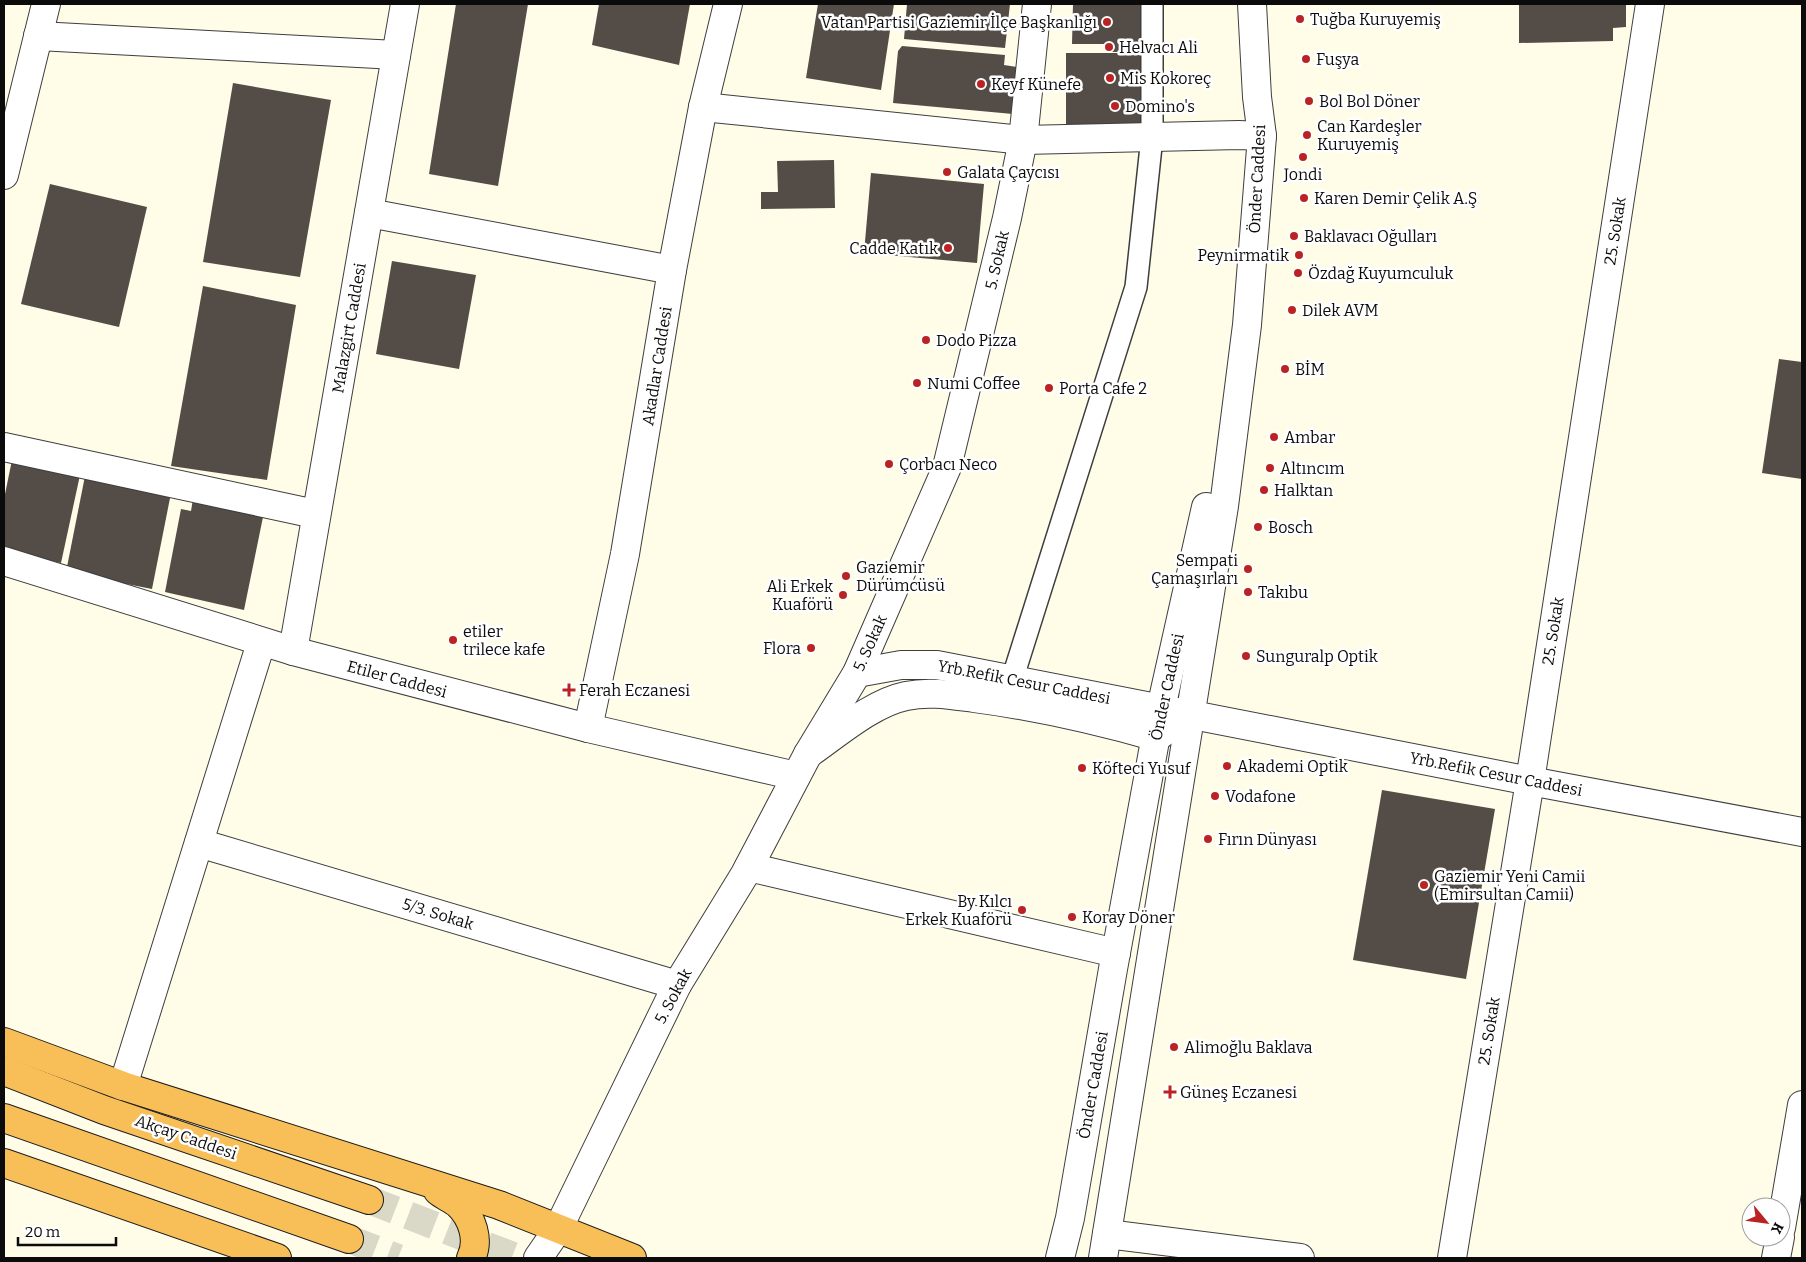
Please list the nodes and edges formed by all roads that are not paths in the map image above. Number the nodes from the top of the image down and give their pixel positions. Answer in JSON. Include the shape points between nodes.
{"nodes":[{"id":1,"x":46,"y":4,"type":"edge"},
{"id":2,"x":405,"y":4,"type":"edge"},
{"id":3,"x":728,"y":4,"type":"edge"},
{"id":4,"x":1037,"y":4,"type":"edge"},
{"id":5,"x":1152,"y":4,"type":"edge"},
{"id":6,"x":1252,"y":4,"type":"edge"},
{"id":7,"x":1650,"y":4,"type":"edge"},
{"id":8,"x":38,"y":36,"type":"junction"},
{"id":9,"x":396,"y":55,"type":"junction"},
{"id":10,"x":703,"y":107,"type":"junction"},
{"id":11,"x":1262,"y":136,"type":"junction"},
{"id":12,"x":1152,"y":137,"type":"junction"},
{"id":13,"x":1023,"y":140,"type":"junction"},
{"id":14,"x":4,"y":175,"type":"edge"},
{"id":15,"x":369,"y":213,"type":"junction"},
{"id":16,"x":672,"y":270,"type":"junction"},
{"id":17,"x":1246,"y":324,"type":"junction"},
{"id":18,"x":4,"y":446,"type":"edge"},
{"id":19,"x":316,"y":514,"type":"junction"},
{"id":20,"x":4,"y":561,"type":"edge"},
{"id":21,"x":261,"y":643,"type":"junction"},
{"id":22,"x":292,"y":651,"type":"junction"},
{"id":23,"x":857,"y":673,"type":"junction"},
{"id":24,"x":1012,"y":680,"type":"junction"},
{"id":25,"x":1161,"y":708,"type":"junction"},
{"id":26,"x":1190,"y":714,"type":"junction"},
{"id":27,"x":588,"y":728,"type":"junction"},
{"id":28,"x":1157,"y":737,"type":"junction"},
{"id":29,"x":802,"y":765,"type":"junction"},
{"id":30,"x":1530,"y":781,"type":"junction"},
{"id":31,"x":1802,"y":832,"type":"edge"},
{"id":32,"x":199,"y":843,"type":"junction"},
{"id":33,"x":749,"y":867,"type":"junction"},
{"id":34,"x":1116,"y":953,"type":"junction"},
{"id":35,"x":677,"y":985,"type":"junction"},
{"id":36,"x":4,"y":1042,"type":"edge"},
{"id":37,"x":4,"y":1071,"type":"edge"},
{"id":38,"x":123,"y":1086,"type":"junction"},
{"id":39,"x":1802,"y":1105,"type":"edge"},
{"id":40,"x":4,"y":1118,"type":"edge"},
{"id":41,"x":4,"y":1163,"type":"edge"},
{"id":42,"x":422,"y":1181,"type":"junction"},
{"id":43,"x":1786,"y":1197,"type":"edge"},
{"id":44,"x":369,"y":1200,"type":"tunnel mouth"},
{"id":45,"x":558,"y":1229,"type":"junction"},
{"id":46,"x":349,"y":1239,"type":"tunnel mouth"},
{"id":47,"x":1105,"y":1246,"type":"edge"},
{"id":48,"x":278,"y":1258,"type":"edge"},
{"id":49,"x":471,"y":1258,"type":"edge"},
{"id":50,"x":538,"y":1258,"type":"edge"},
{"id":51,"x":632,"y":1258,"type":"edge"},
{"id":52,"x":1060,"y":1258,"type":"edge"},
{"id":53,"x":1300,"y":1258,"type":"edge"},
{"id":54,"x":1452,"y":1258,"type":"edge"}],
"edges":[{"from":1,"to":8,"type":"street"},
{"from":2,"to":9,"type":"street","name":"Malazgirt Caddesi"},
{"from":3,"to":10,"type":"street","name":"Akadlar Caddesi"},
{"from":4,"to":13,"type":"street","name":"5. Sokak"},
{"from":5,"to":12,"type":"street"},
{"from":6,"to":11,"type":"street","name":"Önder Caddesi"},
{"from":7,"to":30,"type":"street","name":"25. Sokak"},
{"from":8,"to":9,"type":"street"},
{"from":8,"to":14,"type":"street"},
{"from":9,"to":15,"type":"street","name":"Malazgirt Caddesi"},
{"from":10,"to":13,"type":"street"},
{"from":10,"to":16,"type":"street","name":"Akadlar Caddesi"},
{"from":11,"to":12,"type":"street"},
{"from":11,"to":17,"type":"street","name":"Önder Caddesi"},
{"from":12,"to":13,"type":"street"},
{"from":12,"to":24,"type":"street","via":[[1136,287]]},
{"from":13,"to":23,"type":"street","name":"5. Sokak","via":[[947,467]]},
{"from":15,"to":16,"type":"street"},
{"from":15,"to":19,"type":"street","name":"Malazgirt Caddesi"},
{"from":16,"to":27,"type":"street","name":"Akadlar Caddesi","via":[[625,554]]},
{"from":17,"to":25,"type":"street","name":"Önder Caddesi"},
{"from":17,"to":26,"type":"street","name":"Önder Caddesi","via":[[1224,506]]},
{"from":18,"to":19,"type":"street"},
{"from":19,"to":22,"type":"street","name":"Malazgirt Caddesi"},
{"from":20,"to":21,"type":"street","name":"Etiler Caddesi"},
{"from":21,"to":22,"type":"street","name":"Etiler Caddesi"},
{"from":21,"to":32,"type":"street"},
{"from":22,"to":27,"type":"street","name":"Etiler Caddesi"},
{"from":23,"to":24,"type":"street","name":"Yrb.Refik Cesur Caddesi","via":[[901,665],[937,665]]},
{"from":23,"to":29,"type":"street","name":"5. Sokak"},
{"from":24,"to":25,"type":"street","name":"Yrb.Refik Cesur Caddesi"},
{"from":25,"to":26,"type":"street","name":"Yrb.Refik Cesur Caddesi"},
{"from":25,"to":28,"type":"street","name":"Önder Caddesi"},
{"from":26,"to":28,"type":"street"},
{"from":26,"to":30,"type":"street","name":"Yrb.Refik Cesur Caddesi"},
{"from":26,"to":47,"type":"street","name":"Önder Caddesi"},
{"from":27,"to":29,"type":"street","name":"Etiler Caddesi"},
{"from":28,"to":29,"type":"street","name":"Yrb.Refik Cesur Caddesi","via":[[1009,702],[931,692],[904,696],[876,707]]},
{"from":28,"to":34,"type":"street","name":"Önder Caddesi"},
{"from":29,"to":33,"type":"street","name":"5. Sokak"},
{"from":30,"to":31,"type":"street","name":"Yrb.Refik Cesur Caddesi"},
{"from":30,"to":54,"type":"street","name":"25. Sokak"},
{"from":32,"to":35,"type":"street","name":"5/3. Sokak"},
{"from":32,"to":38,"type":"street"},
{"from":33,"to":34,"type":"street"},
{"from":33,"to":35,"type":"street","name":"5. Sokak"},
{"from":34,"to":52,"type":"street","name":"Önder Caddesi","via":[[1070,1218]]},
{"from":35,"to":45,"type":"street","name":"5. Sokak"},
{"from":36,"to":38,"type":"highway"},
{"from":37,"to":44,"type":"highway","name":"Akçay Caddesi","via":[[104,1110]]},
{"from":38,"to":42,"type":"highway"},
{"from":39,"to":43,"type":"street"},
{"from":40,"to":46,"type":"highway"},
{"from":41,"to":48,"type":"highway"},
{"from":42,"to":45,"type":"highway","via":[[499,1205]]},
{"from":42,"to":49,"type":"highway","via":[[458,1205],[474,1228]]},
{"from":45,"to":50,"type":"street","name":"5. Sokak"},
{"from":45,"to":51,"type":"highway"},
{"from":47,"to":53,"type":"street"}]}
